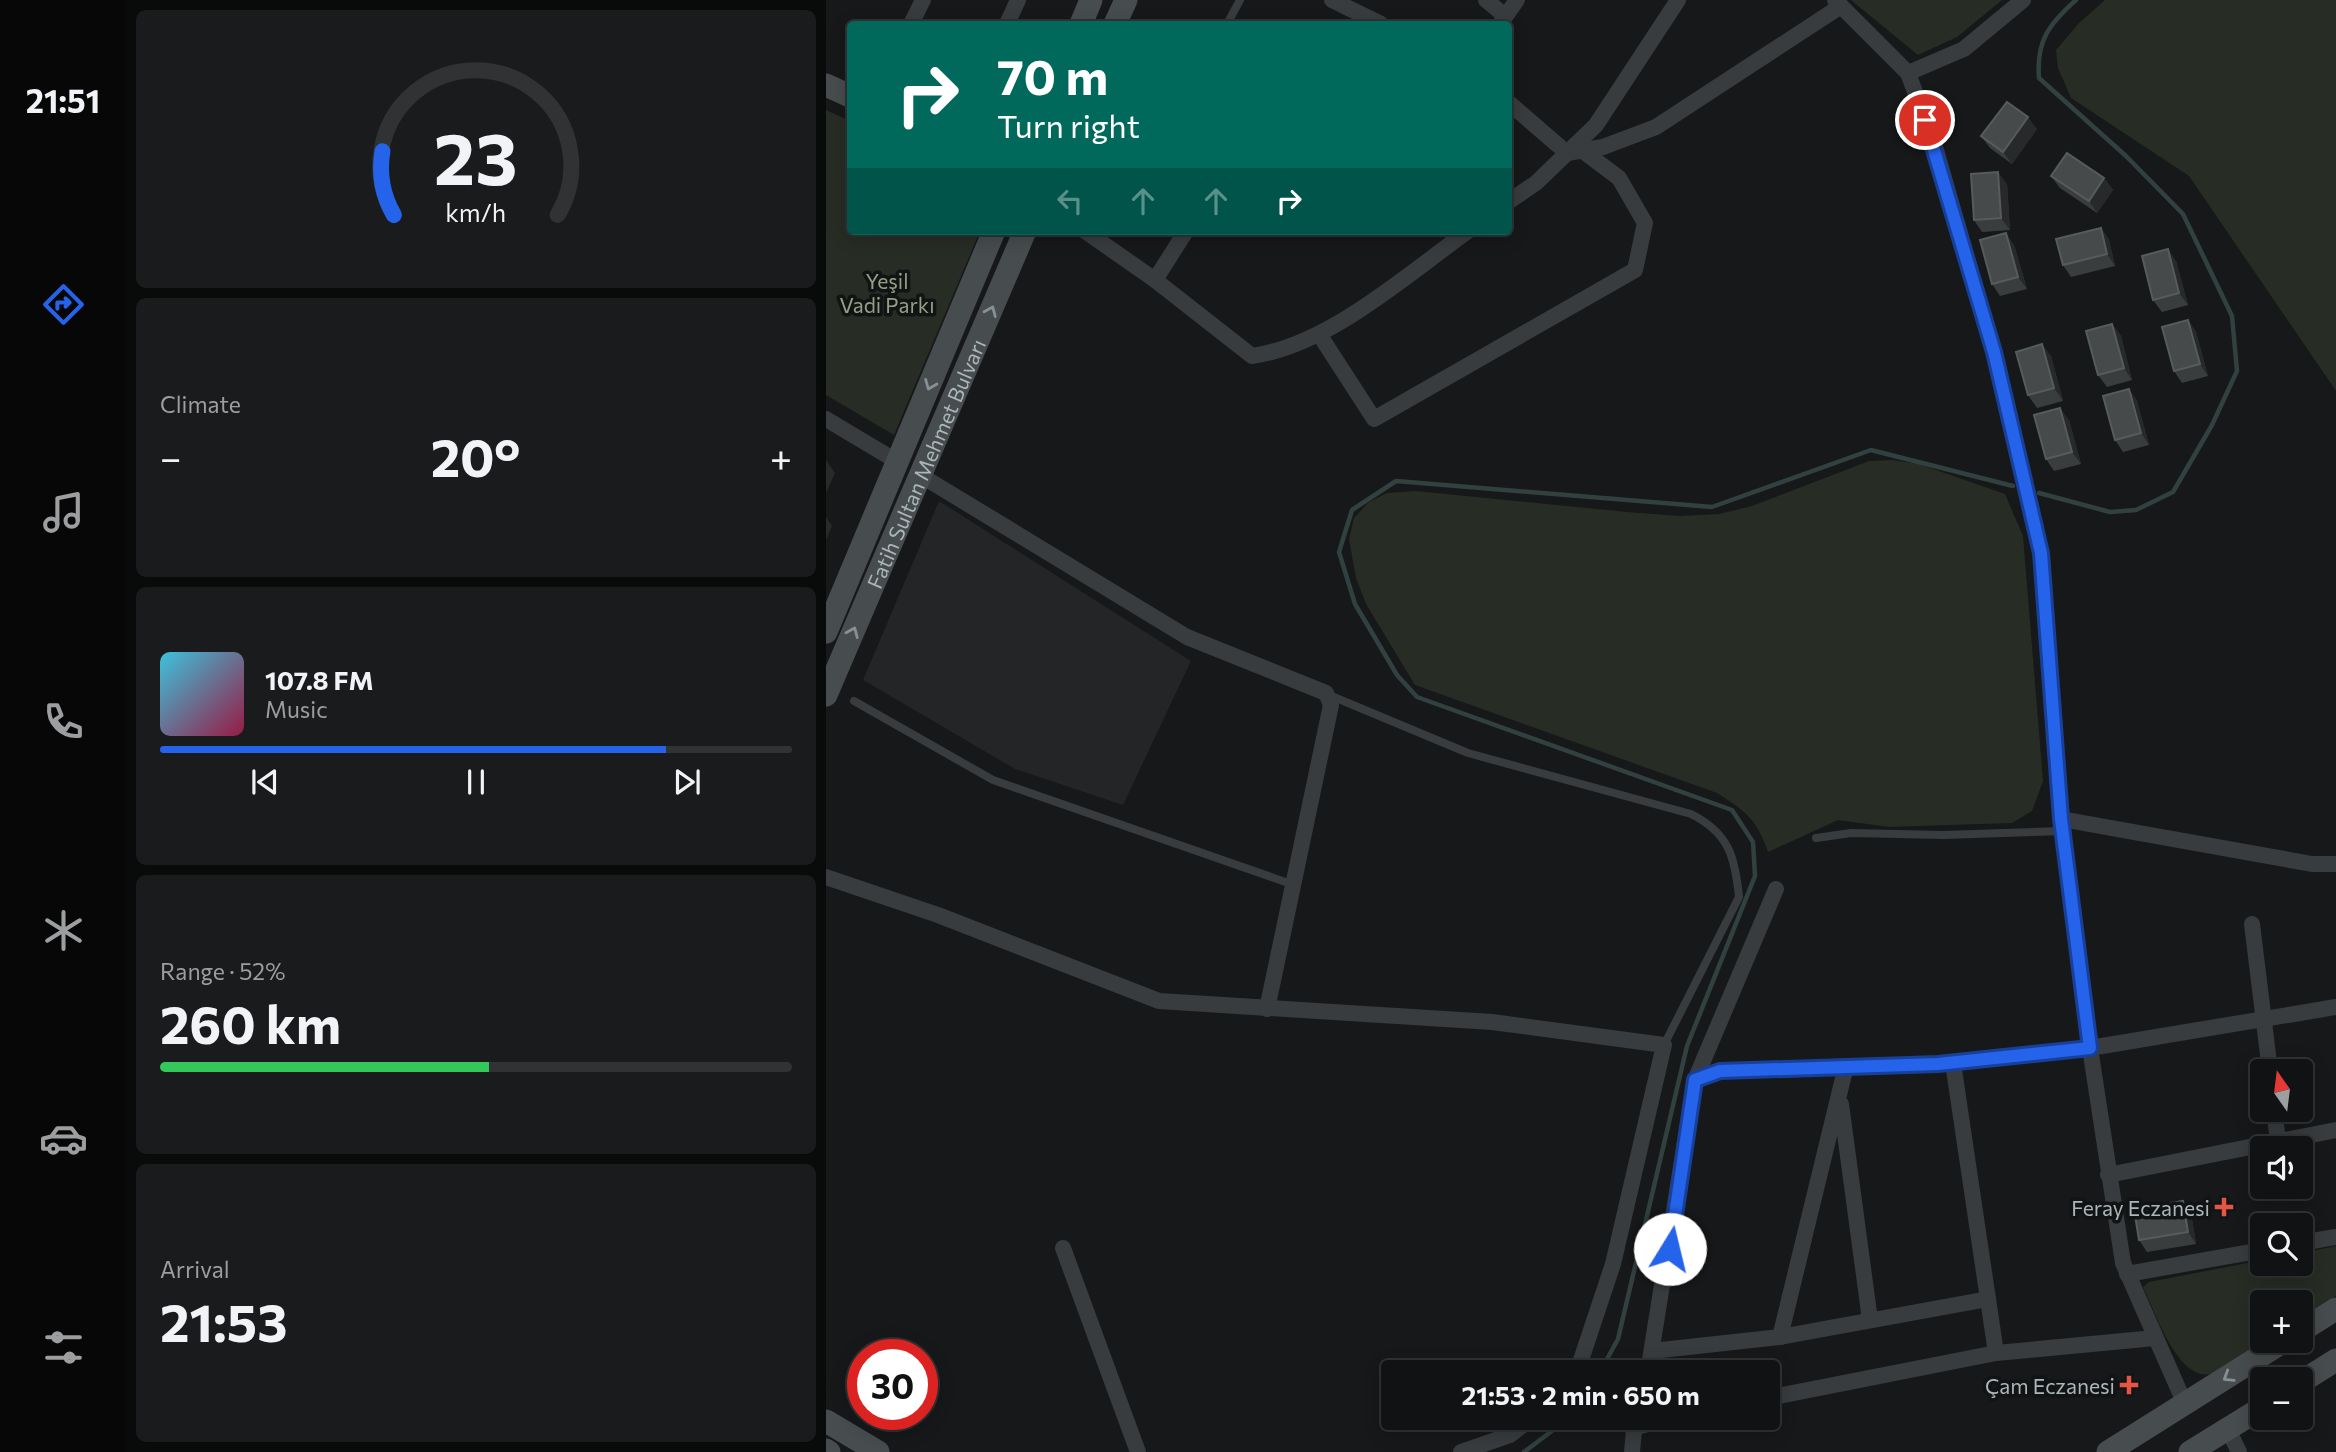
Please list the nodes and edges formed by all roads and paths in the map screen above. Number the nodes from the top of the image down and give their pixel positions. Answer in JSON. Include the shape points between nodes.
{"nodes":[{"id":1,"x":923,"y":0,"type":"edge"},
{"id":2,"x":1018,"y":0,"type":"edge"},
{"id":3,"x":1091,"y":0,"type":"edge"},
{"id":4,"x":1126,"y":0,"type":"edge"},
{"id":5,"x":1240,"y":0,"type":"edge"},
{"id":6,"x":1332,"y":0,"type":"edge"},
{"id":7,"x":1486,"y":0,"type":"edge"},
{"id":8,"x":1517,"y":0,"type":"edge"},
{"id":9,"x":1678,"y":0,"type":"edge"},
{"id":10,"x":2023,"y":0,"type":"edge"},
{"id":11,"x":1838,"y":3,"type":"edge"},
{"id":12,"x":1503,"y":20,"type":"edge"},
{"id":13,"x":912,"y":21,"type":"edge"},
{"id":14,"x":1008,"y":21,"type":"edge"},
{"id":15,"x":1082,"y":21,"type":"edge"},
{"id":16,"x":1116,"y":21,"type":"edge"},
{"id":17,"x":1229,"y":21,"type":"edge"},
{"id":18,"x":1375,"y":21,"type":"edge"},
{"id":19,"x":1909,"y":74,"type":"junction"},
{"id":20,"x":826,"y":85,"type":"edge"},
{"id":21,"x":847,"y":95,"type":"edge"},
{"id":22,"x":1512,"y":105,"type":"edge"},
{"id":23,"x":1575,"y":150,"type":"junction"},
{"id":24,"x":1512,"y":199,"type":"edge"},
{"id":25,"x":992,"y":235,"type":"edge"},
{"id":26,"x":1023,"y":235,"type":"edge"},
{"id":27,"x":1090,"y":235,"type":"edge"},
{"id":28,"x":1183,"y":235,"type":"edge"},
{"id":29,"x":1462,"y":235,"type":"edge"},
{"id":30,"x":1155,"y":280,"type":"junction"},
{"id":31,"x":1320,"y":334,"type":"junction"},
{"id":32,"x":826,"y":419,"type":"edge"},
{"id":33,"x":898,"y":462,"type":"junction"},
{"id":34,"x":920,"y":475,"type":"junction"},
{"id":35,"x":826,"y":632,"type":"edge"},
{"id":36,"x":1326,"y":693,"type":"junction"},
{"id":37,"x":826,"y":695,"type":"edge"},
{"id":38,"x":854,"y":701,"type":"dead end"},
{"id":39,"x":2061,"y":825,"type":"junction"},
{"id":40,"x":1816,"y":838,"type":"dead end"},
{"id":41,"x":2336,"y":864,"type":"edge"},
{"id":42,"x":826,"y":877,"type":"edge"},
{"id":43,"x":1294,"y":885,"type":"junction"},
{"id":44,"x":1776,"y":889,"type":"dead end"},
{"id":45,"x":2252,"y":924,"type":"dead end"},
{"id":46,"x":2336,"y":1007,"type":"edge"},
{"id":47,"x":1267,"y":1009,"type":"junction"},
{"id":48,"x":2263,"y":1019,"type":"junction"},
{"id":49,"x":1664,"y":1045,"type":"junction"},
{"id":50,"x":2090,"y":1048,"type":"junction"},
{"id":51,"x":2268,"y":1059,"type":"edge"},
{"id":52,"x":1953,"y":1063,"type":"junction"},
{"id":53,"x":1846,"y":1066,"type":"junction"},
{"id":54,"x":1695,"y":1080,"type":"junction"},
{"id":55,"x":1839,"y":1094,"type":"junction"},
{"id":56,"x":2336,"y":1130,"type":"edge"},
{"id":57,"x":2304,"y":1136,"type":"edge"},
{"id":58,"x":2250,"y":1147,"type":"edge"},
{"id":59,"x":2108,"y":1175,"type":"junction"},
{"id":60,"x":2336,"y":1237,"type":"edge"},
{"id":61,"x":2313,"y":1241,"type":"edge"},
{"id":62,"x":1063,"y":1248,"type":"dead end"},
{"id":63,"x":2250,"y":1252,"type":"edge"},
{"id":64,"x":2127,"y":1274,"type":"junction"},
{"id":65,"x":1988,"y":1299,"type":"junction"},
{"id":66,"x":2336,"y":1309,"type":"edge"},
{"id":67,"x":1870,"y":1320,"type":"junction"},
{"id":68,"x":2313,"y":1323,"type":"edge"},
{"id":69,"x":1780,"y":1337,"type":"junction"},
{"id":70,"x":2155,"y":1338,"type":"junction"},
{"id":71,"x":1652,"y":1351,"type":"junction"},
{"id":72,"x":1996,"y":1353,"type":"junction"},
{"id":73,"x":2265,"y":1353,"type":"edge"},
{"id":74,"x":1581,"y":1360,"type":"edge"},
{"id":75,"x":1650,"y":1360,"type":"edge"},
{"id":76,"x":2336,"y":1360,"type":"edge"},
{"id":77,"x":2313,"y":1374,"type":"edge"},
{"id":78,"x":1780,"y":1396,"type":"edge"},
{"id":79,"x":2185,"y":1404,"type":"junction"},
{"id":80,"x":2250,"y":1415,"type":"edge"},
{"id":81,"x":826,"y":1421,"type":"edge"},
{"id":82,"x":2228,"y":1429,"type":"junction"},
{"id":83,"x":1516,"y":1430,"type":"edge"},
{"id":84,"x":1634,"y":1430,"type":"edge"},
{"id":85,"x":878,"y":1452,"type":"edge"},
{"id":86,"x":1138,"y":1452,"type":"edge"},
{"id":87,"x":1461,"y":1452,"type":"edge"},
{"id":88,"x":1632,"y":1452,"type":"edge"},
{"id":89,"x":2108,"y":1452,"type":"edge"},
{"id":90,"x":2190,"y":1452,"type":"edge"},
{"id":91,"x":2239,"y":1452,"type":"edge"}],
"edges":[{"from":1,"to":13,"type":"street"},
{"from":2,"to":14,"type":"street"},
{"from":3,"to":15,"type":"street"},
{"from":4,"to":16,"type":"street"},
{"from":5,"to":17,"type":"lane"},
{"from":6,"to":18,"type":"street"},
{"from":7,"to":12,"type":"street"},
{"from":8,"to":12,"type":"street"},
{"from":9,"to":23,"type":"street"},
{"from":10,"to":19,"type":"street","via":[[1964,49]]},
{"from":11,"to":19,"type":"street"},
{"from":11,"to":23,"type":"street","via":[[1656,127],[1603,147]]},
{"from":19,"to":39,"type":"street","via":[[1934,143],[1994,352],[2041,553]]},
{"from":20,"to":21,"type":"street"},
{"from":22,"to":23,"type":"street"},
{"from":23,"to":24,"type":"street"},
{"from":23,"to":31,"type":"street","via":[[1619,178],[1645,223],[1635,270],[1374,419]]},
{"from":25,"to":33,"type":"street","name":"Fatih Sultan Mehmet Bulvarı","one_way":true},
{"from":34,"to":26,"type":"street","name":"Fatih Sultan Mehmet Bulvarı","one_way":true},
{"from":27,"to":30,"type":"street"},
{"from":28,"to":30,"type":"street"},
{"from":29,"to":31,"type":"street"},
{"from":30,"to":31,"type":"street","via":[[1252,356],[1280,352]]},
{"from":32,"to":33,"type":"street"},
{"from":33,"to":35,"type":"street","name":"Fatih Sultan Mehmet Bulvarı"},
{"from":34,"to":36,"type":"street","via":[[1187,637]]},
{"from":37,"to":34,"type":"street","name":"Fatih Sultan Mehmet Bulvarı","one_way":true},
{"from":36,"to":43,"type":"street","via":[[1331,705]]},
{"from":36,"to":49,"type":"lane","via":[[1468,753],[1691,814],[1712,824],[1728,847],[1740,897]]},
{"from":38,"to":43,"type":"lane","via":[[993,780]]},
{"from":39,"to":40,"type":"lane","via":[[1944,835],[1851,833]]},
{"from":39,"to":41,"type":"street"},
{"from":39,"to":50,"type":"street"},
{"from":42,"to":47,"type":"street","via":[[1159,1001]]},
{"from":43,"to":47,"type":"street"},
{"from":44,"to":54,"type":"street"},
{"from":45,"to":48,"type":"street"},
{"from":46,"to":48,"type":"street"},
{"from":47,"to":49,"type":"street","via":[[1492,1022]]},
{"from":48,"to":50,"type":"street"},
{"from":48,"to":51,"type":"street"},
{"from":49,"to":74,"type":"street","via":[[1613,1264]]},
{"from":50,"to":52,"type":"street"},
{"from":50,"to":59,"type":"street"},
{"from":52,"to":53,"type":"street"},
{"from":52,"to":65,"type":"street"},
{"from":53,"to":54,"type":"street","via":[[1720,1071]]},
{"from":53,"to":55,"type":"street"},
{"from":54,"to":71,"type":"street"},
{"from":55,"to":67,"type":"street"},
{"from":55,"to":69,"type":"street"},
{"from":56,"to":57,"type":"street"},
{"from":58,"to":59,"type":"street"},
{"from":59,"to":64,"type":"street"},
{"from":60,"to":61,"type":"street"},
{"from":62,"to":86,"type":"street"},
{"from":63,"to":64,"type":"street"},
{"from":64,"to":70,"type":"street"},
{"from":65,"to":67,"type":"street"},
{"from":65,"to":72,"type":"street"},
{"from":66,"to":68,"type":"street"},
{"from":67,"to":69,"type":"street"},
{"from":69,"to":71,"type":"street"},
{"from":70,"to":72,"type":"street"},
{"from":70,"to":79,"type":"street"},
{"from":71,"to":75,"type":"street"},
{"from":72,"to":78,"type":"street"},
{"from":73,"to":79,"type":"street","one_way":true},
{"from":76,"to":77,"type":"street"},
{"from":79,"to":89,"type":"street"},
{"from":80,"to":82,"type":"street"},
{"from":81,"to":85,"type":"street"},
{"from":82,"to":90,"type":"street"},
{"from":82,"to":91,"type":"street"},
{"from":83,"to":87,"type":"street"},
{"from":84,"to":88,"type":"street"}]}
